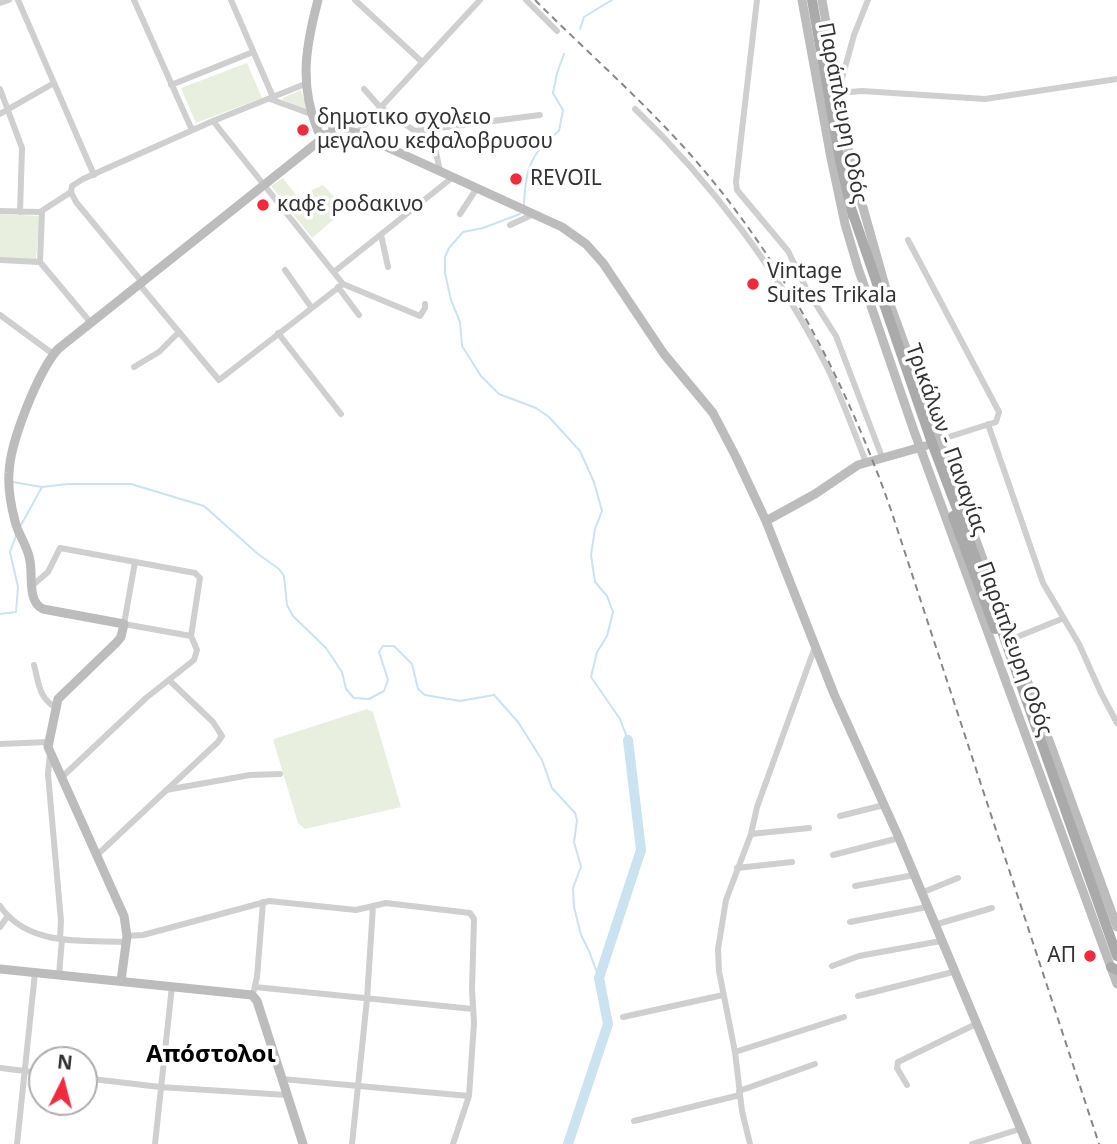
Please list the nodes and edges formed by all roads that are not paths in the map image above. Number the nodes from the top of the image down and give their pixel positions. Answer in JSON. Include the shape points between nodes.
{"nodes":[{"id":1,"x":9,"y":0,"type":"edge"},
{"id":2,"x":18,"y":0,"type":"edge"},
{"id":3,"x":134,"y":0,"type":"edge"},
{"id":4,"x":231,"y":0,"type":"edge"},
{"id":5,"x":318,"y":0,"type":"edge"},
{"id":6,"x":355,"y":0,"type":"edge"},
{"id":7,"x":480,"y":0,"type":"edge"},
{"id":8,"x":526,"y":0,"type":"edge"},
{"id":9,"x":757,"y":0,"type":"edge"},
{"id":10,"x":802,"y":0,"type":"edge"},
{"id":11,"x":812,"y":0,"type":"edge"},
{"id":12,"x":822,"y":0,"type":"edge"},
{"id":13,"x":868,"y":0,"type":"edge"},
{"id":14,"x":0,"y":3,"type":"edge"},
{"id":15,"x":557,"y":30,"type":"dead end"},
{"id":16,"x":253,"y":52,"type":"junction"},
{"id":17,"x":422,"y":62,"type":"junction"},
{"id":18,"x":1117,"y":79,"type":"edge"},
{"id":19,"x":54,"y":83,"type":"junction"},
{"id":20,"x":305,"y":84,"type":"junction"},
{"id":21,"x":171,"y":85,"type":"junction"},
{"id":22,"x":0,"y":89,"type":"edge"},
{"id":23,"x":364,"y":89,"type":"dead end"},
{"id":24,"x":838,"y":93,"type":"junction"},
{"id":25,"x":271,"y":98,"type":"junction"},
{"id":26,"x":380,"y":107,"type":"junction"},
{"id":27,"x":635,"y":109,"type":"dead end"},
{"id":28,"x":3,"y":112,"type":"edge"},
{"id":29,"x":540,"y":115,"type":"dead end"},
{"id":30,"x":214,"y":121,"type":"junction"},
{"id":31,"x":323,"y":124,"type":"junction"},
{"id":32,"x":430,"y":129,"type":"junction"},
{"id":33,"x":192,"y":131,"type":"junction"},
{"id":34,"x":355,"y":132,"type":"junction"},
{"id":35,"x":440,"y":172,"type":"junction"},
{"id":36,"x":94,"y":175,"type":"junction"},
{"id":37,"x":453,"y":177,"type":"junction"},
{"id":38,"x":264,"y":183,"type":"junction"},
{"id":39,"x":477,"y":188,"type":"junction"},
{"id":40,"x":71,"y":192,"type":"junction"},
{"id":41,"x":0,"y":211,"type":"edge"},
{"id":42,"x":20,"y":212,"type":"junction"},
{"id":43,"x":42,"y":212,"type":"junction"},
{"id":44,"x":460,"y":214,"type":"dead end"},
{"id":45,"x":534,"y":214,"type":"junction"},
{"id":46,"x":510,"y":225,"type":"dead end"},
{"id":47,"x":381,"y":235,"type":"junction"},
{"id":48,"x":908,"y":240,"type":"dead end"},
{"id":49,"x":0,"y":260,"type":"edge"},
{"id":50,"x":40,"y":262,"type":"junction"},
{"id":51,"x":388,"y":267,"type":"dead end"},
{"id":52,"x":285,"y":270,"type":"dead end"},
{"id":53,"x":335,"y":271,"type":"junction"},
{"id":54,"x":140,"y":283,"type":"junction"},
{"id":55,"x":340,"y":286,"type":"junction"},
{"id":56,"x":425,"y":304,"type":"dead end"},
{"id":57,"x":311,"y":307,"type":"junction"},
{"id":58,"x":0,"y":315,"type":"edge"},
{"id":59,"x":359,"y":315,"type":"dead end"},
{"id":60,"x":91,"y":323,"type":"junction"},
{"id":61,"x":178,"y":333,"type":"junction"},
{"id":62,"x":278,"y":333,"type":"junction"},
{"id":63,"x":53,"y":354,"type":"junction"},
{"id":64,"x":134,"y":367,"type":"dead end"},
{"id":65,"x":341,"y":414,"type":"dead end"},
{"id":66,"x":988,"y":425,"type":"junction"},
{"id":67,"x":930,"y":444,"type":"junction"},
{"id":68,"x":882,"y":457,"type":"junction"},
{"id":69,"x":866,"y":462,"type":"junction"},
{"id":70,"x":766,"y":521,"type":"junction"},
{"id":71,"x":135,"y":562,"type":"junction"},
{"id":72,"x":33,"y":585,"type":"junction"},
{"id":73,"x":1064,"y":618,"type":"junction"},
{"id":74,"x":124,"y":624,"type":"junction"},
{"id":75,"x":191,"y":636,"type":"junction"},
{"id":76,"x":1012,"y":639,"type":"junction"},
{"id":77,"x":815,"y":647,"type":"junction"},
{"id":78,"x":34,"y":665,"type":"dead end"},
{"id":79,"x":169,"y":680,"type":"junction"},
{"id":80,"x":56,"y":708,"type":"junction"},
{"id":81,"x":1117,"y":723,"type":"edge"},
{"id":82,"x":48,"y":742,"type":"junction"},
{"id":83,"x":0,"y":744,"type":"edge"},
{"id":84,"x":50,"y":753,"type":"junction"},
{"id":85,"x":280,"y":774,"type":"dead end"},
{"id":86,"x":61,"y":778,"type":"junction"},
{"id":87,"x":166,"y":790,"type":"junction"},
{"id":88,"x":884,"y":805,"type":"junction"},
{"id":89,"x":840,"y":816,"type":"dead end"},
{"id":90,"x":809,"y":828,"type":"dead end"},
{"id":91,"x":751,"y":834,"type":"junction"},
{"id":92,"x":899,"y":838,"type":"junction"},
{"id":93,"x":833,"y":855,"type":"dead end"},
{"id":94,"x":96,"y":856,"type":"junction"},
{"id":95,"x":792,"y":862,"type":"dead end"},
{"id":96,"x":737,"y":868,"type":"junction"},
{"id":97,"x":914,"y":876,"type":"junction"},
{"id":98,"x":958,"y":878,"type":"dead end"},
{"id":99,"x":855,"y":886,"type":"dead end"},
{"id":100,"x":921,"y":893,"type":"junction"},
{"id":101,"x":263,"y":902,"type":"junction"},
{"id":102,"x":0,"y":906,"type":"edge"},
{"id":103,"x":373,"y":906,"type":"junction"},
{"id":104,"x":927,"y":907,"type":"junction"},
{"id":105,"x":992,"y":908,"type":"dead end"},
{"id":106,"x":1101,"y":911,"type":"junction"},
{"id":107,"x":8,"y":917,"type":"junction"},
{"id":108,"x":850,"y":922,"type":"dead end"},
{"id":109,"x":1094,"y":922,"type":"junction"},
{"id":110,"x":934,"y":925,"type":"junction"},
{"id":111,"x":0,"y":927,"type":"edge"},
{"id":112,"x":1117,"y":927,"type":"edge"},
{"id":113,"x":61,"y":939,"type":"junction"},
{"id":114,"x":127,"y":939,"type":"junction"},
{"id":115,"x":941,"y":942,"type":"junction"},
{"id":116,"x":1117,"y":956,"type":"edge"},
{"id":117,"x":832,"y":966,"type":"dead end"},
{"id":118,"x":0,"y":969,"type":"edge"},
{"id":119,"x":1114,"y":969,"type":"edge"},
{"id":120,"x":953,"y":972,"type":"junction"},
{"id":121,"x":35,"y":973,"type":"junction"},
{"id":122,"x":59,"y":975,"type":"junction"},
{"id":123,"x":121,"y":981,"type":"junction"},
{"id":124,"x":1117,"y":984,"type":"edge"},
{"id":125,"x":172,"y":986,"type":"junction"},
{"id":126,"x":253,"y":991,"type":"junction"},
{"id":127,"x":723,"y":995,"type":"junction"},
{"id":128,"x":858,"y":996,"type":"dead end"},
{"id":129,"x":367,"y":999,"type":"junction"},
{"id":130,"x":474,"y":1009,"type":"junction"},
{"id":131,"x":623,"y":1017,"type":"dead end"},
{"id":132,"x":844,"y":1017,"type":"dead end"},
{"id":133,"x":976,"y":1024,"type":"junction"},
{"id":134,"x":735,"y":1052,"type":"junction"},
{"id":135,"x":815,"y":1064,"type":"dead end"},
{"id":136,"x":0,"y":1068,"type":"edge"},
{"id":137,"x":24,"y":1070,"type":"junction"},
{"id":138,"x":28,"y":1071,"type":"edge"},
{"id":139,"x":282,"y":1079,"type":"junction"},
{"id":140,"x":98,"y":1080,"type":"edge"},
{"id":141,"x":907,"y":1085,"type":"dead end"},
{"id":142,"x":359,"y":1086,"type":"junction"},
{"id":143,"x":160,"y":1087,"type":"junction"},
{"id":144,"x":739,"y":1093,"type":"junction"},
{"id":145,"x":287,"y":1095,"type":"junction"},
{"id":146,"x":469,"y":1096,"type":"junction"},
{"id":147,"x":634,"y":1121,"type":"dead end"},
{"id":148,"x":1020,"y":1129,"type":"junction"},
{"id":149,"x":16,"y":1144,"type":"edge"},
{"id":150,"x":155,"y":1144,"type":"edge"},
{"id":151,"x":303,"y":1144,"type":"edge"},
{"id":152,"x":352,"y":1144,"type":"edge"},
{"id":153,"x":453,"y":1144,"type":"edge"},
{"id":154,"x":750,"y":1144,"type":"edge"},
{"id":155,"x":972,"y":1144,"type":"edge"},
{"id":156,"x":1027,"y":1144,"type":"edge"}],
"edges":[{"from":1,"to":14,"type":"street"},
{"from":2,"to":19,"type":"street"},
{"from":3,"to":21,"type":"street"},
{"from":4,"to":16,"type":"street"},
{"from":5,"to":20,"type":"street"},
{"from":6,"to":17,"type":"street"},
{"from":7,"to":17,"type":"street"},
{"from":8,"to":15,"type":"street"},
{"from":9,"to":68,"type":"street","via":[[737,190],[788,251],[836,336]]},
{"from":10,"to":67,"type":"street","name":"Παράπλευρη Οδός","via":[[845,224],[858,268]]},
{"from":11,"to":67,"type":"main road","name":"Τρικάλων - Παναγίας","via":[[840,160],[868,275]]},
{"from":12,"to":24,"type":"street","name":"Παράπλευρη Οδός"},
{"from":13,"to":24,"type":"street"},
{"from":16,"to":21,"type":"street"},
{"from":16,"to":25,"type":"street"},
{"from":17,"to":26,"type":"street"},
{"from":18,"to":24,"type":"street","via":[[985,99]]},
{"from":19,"to":28,"type":"street"},
{"from":19,"to":36,"type":"street"},
{"from":20,"to":25,"type":"street"},
{"from":20,"to":31,"type":"street","via":[[307,97]]},
{"from":21,"to":33,"type":"street"},
{"from":22,"to":28,"type":"street"},
{"from":23,"to":26,"type":"street"},
{"from":24,"to":67,"type":"street","name":"Παράπλευρη Οδός","via":[[876,259]]},
{"from":25,"to":30,"type":"street"},
{"from":25,"to":31,"type":"street"},
{"from":26,"to":32,"type":"street","via":[[415,131]]},
{"from":26,"to":34,"type":"street"},
{"from":27,"to":69,"type":"street","via":[[719,200],[787,297],[826,367]]},
{"from":28,"to":42,"type":"street","via":[[22,148]]},
{"from":29,"to":32,"type":"street"},
{"from":30,"to":33,"type":"street"},
{"from":30,"to":38,"type":"street"},
{"from":31,"to":34,"type":"street"},
{"from":31,"to":38,"type":"street","via":[[315,144]]},
{"from":32,"to":35,"type":"street"},
{"from":33,"to":36,"type":"street"},
{"from":34,"to":35,"type":"street"},
{"from":35,"to":37,"type":"street"},
{"from":36,"to":40,"type":"street","via":[[76,183]]},
{"from":37,"to":39,"type":"street"},
{"from":37,"to":47,"type":"street"},
{"from":38,"to":53,"type":"street"},
{"from":38,"to":54,"type":"street"},
{"from":39,"to":44,"type":"street"},
{"from":39,"to":45,"type":"street"},
{"from":40,"to":43,"type":"street"},
{"from":40,"to":54,"type":"street"},
{"from":41,"to":42,"type":"street"},
{"from":42,"to":43,"type":"street"},
{"from":43,"to":50,"type":"street"},
{"from":45,"to":46,"type":"street"},
{"from":45,"to":70,"type":"street","via":[[575,235],[603,263],[664,354],[713,413]]},
{"from":47,"to":51,"type":"street"},
{"from":47,"to":53,"type":"street"},
{"from":48,"to":66,"type":"street","via":[[997,405],[998,418]]},
{"from":49,"to":50,"type":"street"},
{"from":50,"to":60,"type":"street"},
{"from":52,"to":57,"type":"street"},
{"from":53,"to":55,"type":"street"},
{"from":54,"to":60,"type":"street"},
{"from":54,"to":61,"type":"street"},
{"from":55,"to":56,"type":"street","via":[[420,316]]},
{"from":55,"to":57,"type":"street"},
{"from":55,"to":59,"type":"street"},
{"from":57,"to":62,"type":"street"},
{"from":58,"to":63,"type":"street"},
{"from":60,"to":63,"type":"street"},
{"from":61,"to":62,"type":"street","via":[[219,380]]},
{"from":61,"to":64,"type":"street"},
{"from":62,"to":65,"type":"street"},
{"from":63,"to":72,"type":"street","via":[[37,384],[10,464],[11,498]]},
{"from":66,"to":67,"type":"street"},
{"from":66,"to":73,"type":"street","via":[[1038,571]]},
{"from":67,"to":68,"type":"street"},
{"from":67,"to":76,"type":"street","name":"Παράπλευρη Οδός"},
{"from":67,"to":106,"type":"main road","name":"Τρικάλων - Παναγίας","via":[[990,619],[1017,678]]},
{"from":67,"to":109,"type":"street","name":"Παράπλευρη Οδός"},
{"from":68,"to":69,"type":"street"},
{"from":69,"to":70,"type":"street"},
{"from":70,"to":77,"type":"street"},
{"from":71,"to":72,"type":"street","via":[[60,548],[48,572]]},
{"from":71,"to":74,"type":"street"},
{"from":71,"to":75,"type":"street","via":[[198,574]]},
{"from":72,"to":74,"type":"street","via":[[39,608]]},
{"from":73,"to":76,"type":"street"},
{"from":73,"to":81,"type":"street"},
{"from":74,"to":75,"type":"street"},
{"from":74,"to":80,"type":"street","via":[[117,642],[60,696]]},
{"from":75,"to":79,"type":"street","via":[[197,650],[194,660]]},
{"from":76,"to":112,"type":"street","name":"Παράπλευρη Οδός"},
{"from":77,"to":88,"type":"street"},
{"from":77,"to":91,"type":"street"},
{"from":78,"to":80,"type":"street","via":[[39,689]]},
{"from":79,"to":86,"type":"street"},
{"from":79,"to":87,"type":"street","via":[[222,736]]},
{"from":80,"to":82,"type":"street"},
{"from":82,"to":83,"type":"street"},
{"from":82,"to":84,"type":"street"},
{"from":84,"to":86,"type":"street"},
{"from":84,"to":113,"type":"street"},
{"from":85,"to":87,"type":"street"},
{"from":86,"to":94,"type":"street"},
{"from":87,"to":94,"type":"street"},
{"from":88,"to":89,"type":"street"},
{"from":88,"to":92,"type":"street"},
{"from":90,"to":91,"type":"street"},
{"from":91,"to":96,"type":"street"},
{"from":92,"to":93,"type":"street"},
{"from":92,"to":97,"type":"street"},
{"from":94,"to":114,"type":"street","via":[[124,916]]},
{"from":95,"to":96,"type":"street"},
{"from":96,"to":127,"type":"street","via":[[719,933]]},
{"from":97,"to":99,"type":"street"},
{"from":97,"to":100,"type":"street"},
{"from":98,"to":100,"type":"street"},
{"from":100,"to":104,"type":"street"},
{"from":101,"to":103,"type":"street","via":[[356,910]]},
{"from":101,"to":114,"type":"street"},
{"from":101,"to":126,"type":"street"},
{"from":102,"to":107,"type":"street"},
{"from":103,"to":129,"type":"street"},
{"from":103,"to":130,"type":"street","via":[[386,903],[473,915]]},
{"from":104,"to":108,"type":"street"},
{"from":104,"to":110,"type":"street"},
{"from":105,"to":110,"type":"street"},
{"from":106,"to":109,"type":"main road"},
{"from":106,"to":116,"type":"main road","name":"Τρικάλων - Παναγίας"},
{"from":107,"to":111,"type":"street"},
{"from":107,"to":113,"type":"street","via":[[40,936]]},
{"from":109,"to":119,"type":"street","name":"Παράπλευρη Οδός"},
{"from":110,"to":115,"type":"street"},
{"from":113,"to":114,"type":"street"},
{"from":113,"to":122,"type":"street"},
{"from":114,"to":123,"type":"street"},
{"from":115,"to":117,"type":"street","via":[[859,956]]},
{"from":115,"to":120,"type":"street"},
{"from":118,"to":121,"type":"street"},
{"from":119,"to":124,"type":"street","name":"Παράπλευρη Οδός"},
{"from":120,"to":128,"type":"street"},
{"from":120,"to":133,"type":"street"},
{"from":121,"to":122,"type":"street"},
{"from":121,"to":137,"type":"street"},
{"from":122,"to":123,"type":"street"},
{"from":123,"to":125,"type":"street"},
{"from":125,"to":126,"type":"street"},
{"from":125,"to":143,"type":"street"},
{"from":126,"to":129,"type":"street"},
{"from":126,"to":139,"type":"street"},
{"from":127,"to":131,"type":"street"},
{"from":127,"to":134,"type":"street"},
{"from":129,"to":130,"type":"street"},
{"from":129,"to":142,"type":"street"},
{"from":130,"to":146,"type":"street"},
{"from":132,"to":134,"type":"street"},
{"from":133,"to":141,"type":"street","via":[[898,1062]]},
{"from":133,"to":148,"type":"street"},
{"from":134,"to":144,"type":"street"},
{"from":135,"to":144,"type":"street"},
{"from":136,"to":137,"type":"street"},
{"from":137,"to":138,"type":"street"},
{"from":137,"to":149,"type":"street"},
{"from":139,"to":142,"type":"street"},
{"from":139,"to":145,"type":"street"},
{"from":140,"to":143,"type":"street"},
{"from":142,"to":146,"type":"street"},
{"from":142,"to":152,"type":"street"},
{"from":143,"to":145,"type":"street"},
{"from":143,"to":150,"type":"street"},
{"from":144,"to":147,"type":"street"},
{"from":144,"to":154,"type":"street"},
{"from":145,"to":151,"type":"street"},
{"from":146,"to":153,"type":"street"},
{"from":148,"to":155,"type":"street"},
{"from":148,"to":156,"type":"street"}]}
